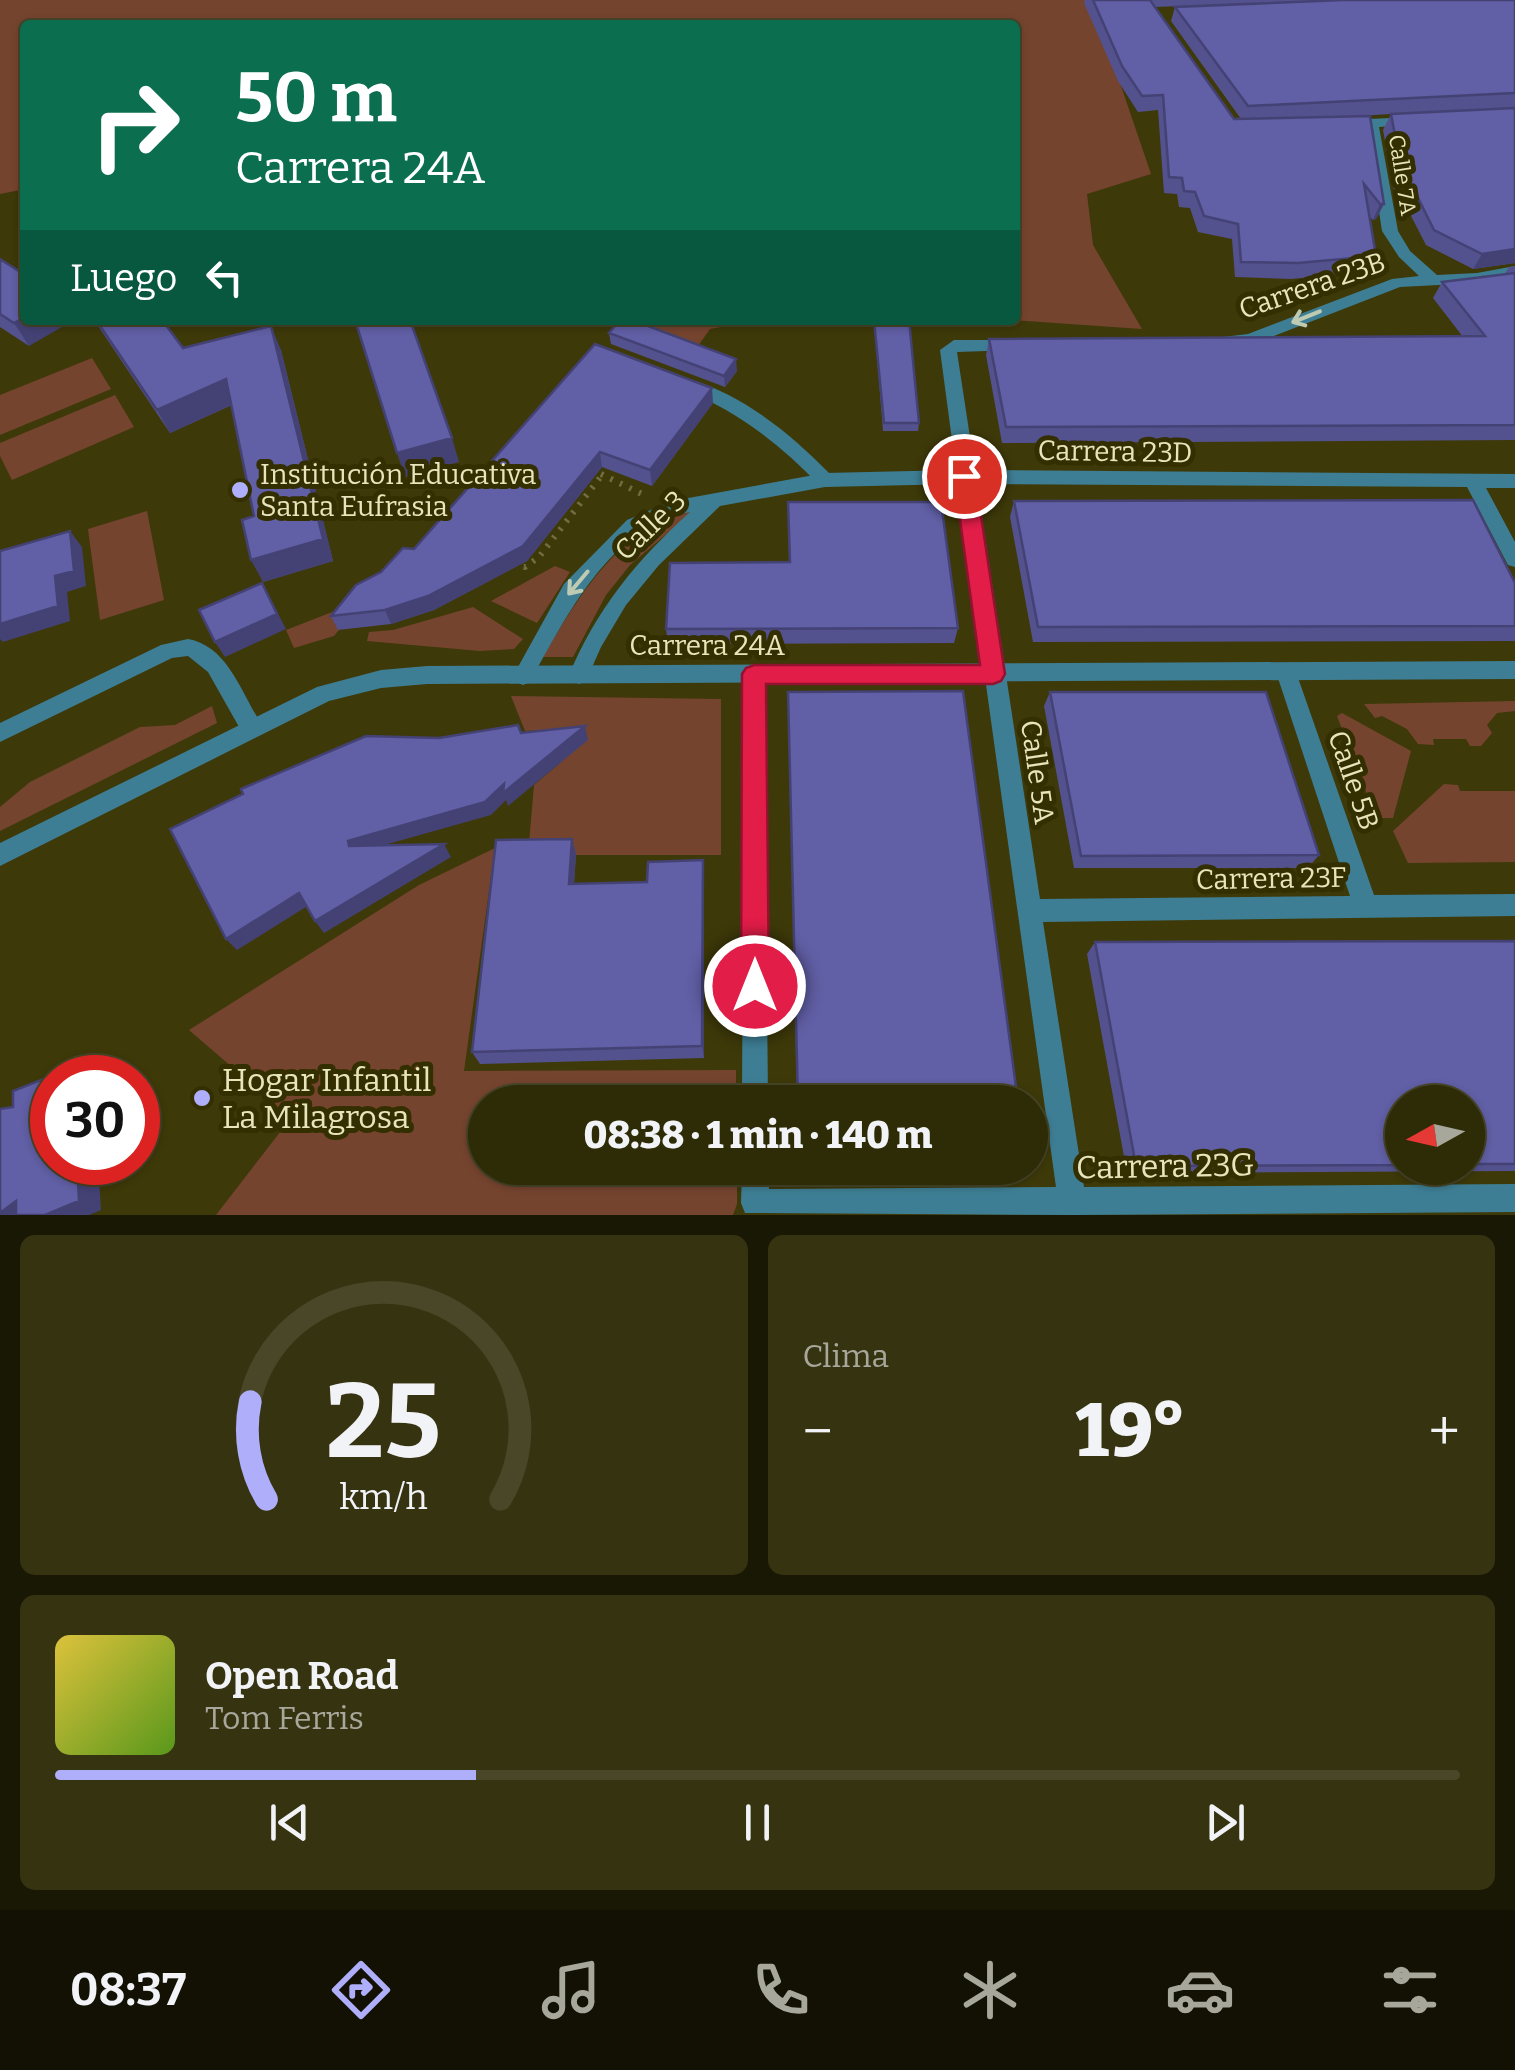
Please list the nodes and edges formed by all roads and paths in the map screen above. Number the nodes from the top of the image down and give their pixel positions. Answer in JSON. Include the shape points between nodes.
{"nodes":[{"id":1,"x":1426,"y":120,"type":"edge"},
{"id":2,"x":1372,"y":123,"type":"junction"},
{"id":3,"x":1334,"y":125,"type":"edge"},
{"id":4,"x":1515,"y":271,"type":"edge"},
{"id":5,"x":1432,"y":279,"type":"junction"},
{"id":6,"x":1204,"y":343,"type":"edge"},
{"id":7,"x":1033,"y":344,"type":"edge"},
{"id":8,"x":674,"y":379,"type":"edge"},
{"id":9,"x":587,"y":469,"type":"edge"},
{"id":10,"x":602,"y":475,"type":"junction"},
{"id":11,"x":964,"y":476,"type":"junction"},
{"id":12,"x":825,"y":480,"type":"junction"},
{"id":13,"x":1515,"y":482,"type":"edge"},
{"id":14,"x":1474,"y":483,"type":"junction"},
{"id":15,"x":716,"y":500,"type":"junction"},
{"id":16,"x":672,"y":508,"type":"junction"},
{"id":17,"x":1515,"y":560,"type":"edge"},
{"id":18,"x":510,"y":561,"type":"edge"},
{"id":19,"x":1515,"y":670,"type":"edge"},
{"id":20,"x":1286,"y":672,"type":"junction"},
{"id":21,"x":754,"y":674,"type":"junction"},
{"id":22,"x":993,"y":674,"type":"junction"},
{"id":23,"x":578,"y":675,"type":"junction"},
{"id":24,"x":523,"y":676,"type":"junction"},
{"id":25,"x":250,"y":727,"type":"junction"},
{"id":26,"x":0,"y":733,"type":"edge"},
{"id":27,"x":0,"y":855,"type":"edge"},
{"id":28,"x":1515,"y":905,"type":"edge"},
{"id":29,"x":1366,"y":907,"type":"junction"},
{"id":30,"x":1028,"y":911,"type":"junction"},
{"id":31,"x":755,"y":1085,"type":"edge"},
{"id":32,"x":755,"y":1185,"type":"edge"},
{"id":33,"x":1515,"y":1198,"type":"edge"},
{"id":34,"x":1072,"y":1202,"type":"junction"}],
"edges":[{"from":1,"to":2,"type":"street"},
{"from":2,"to":3,"type":"street"},
{"from":2,"to":5,"type":"street","name":"Calle 7A","via":[[1390,231]]},
{"from":4,"to":5,"type":"street","name":"Carrera 23B"},
{"from":5,"to":6,"type":"street","name":"Carrera 23B","one_way":true,"via":[[1398,282],[1250,339]]},
{"from":7,"to":11,"type":"street","name":"Calle 5A","via":[[948,350]]},
{"from":8,"to":12,"type":"street","via":[[726,398],[788,440]]},
{"from":9,"to":10,"type":"path"},
{"from":10,"to":16,"type":"path"},
{"from":10,"to":18,"type":"path","via":[[538,556],[525,567]]},
{"from":11,"to":12,"type":"street","name":"Carrera 23D"},
{"from":11,"to":14,"type":"street","name":"Carrera 23D"},
{"from":11,"to":22,"type":"street","name":"Calle 5A"},
{"from":12,"to":15,"type":"street","name":"Carrera 23D"},
{"from":13,"to":14,"type":"street","name":"Carrera 23D"},
{"from":14,"to":17,"type":"street"},
{"from":15,"to":16,"type":"street","name":"Calle 3"},
{"from":15,"to":23,"type":"street","name":"Calle 3","via":[[615,599]]},
{"from":16,"to":24,"type":"street","name":"Calle 3","one_way":true,"via":[[634,525],[570,590]]},
{"from":19,"to":20,"type":"street","name":"Carrera 24A"},
{"from":20,"to":22,"type":"street","name":"Carrera 24A"},
{"from":20,"to":29,"type":"street","name":"Calle 5B"},
{"from":21,"to":22,"type":"street","name":"Carrera 24A"},
{"from":21,"to":23,"type":"street","name":"Carrera 24A"},
{"from":21,"to":31,"type":"street"},
{"from":22,"to":30,"type":"street","name":"Calle 5A"},
{"from":23,"to":24,"type":"street","name":"Carrera 24A"},
{"from":24,"to":25,"type":"street","name":"Carrera 24A","via":[[382,679],[324,693]]},
{"from":25,"to":26,"type":"street","via":[[209,661],[186,646]]},
{"from":25,"to":27,"type":"street","name":"Carrera 24A"},
{"from":28,"to":29,"type":"street","name":"Carrera 23F"},
{"from":29,"to":30,"type":"street","name":"Carrera 23F"},
{"from":30,"to":34,"type":"street","name":"Calle 5A"},
{"from":32,"to":34,"type":"street","name":"Carrera 23G","via":[[755,1203]]},
{"from":33,"to":34,"type":"street","name":"Carrera 23G"}]}
